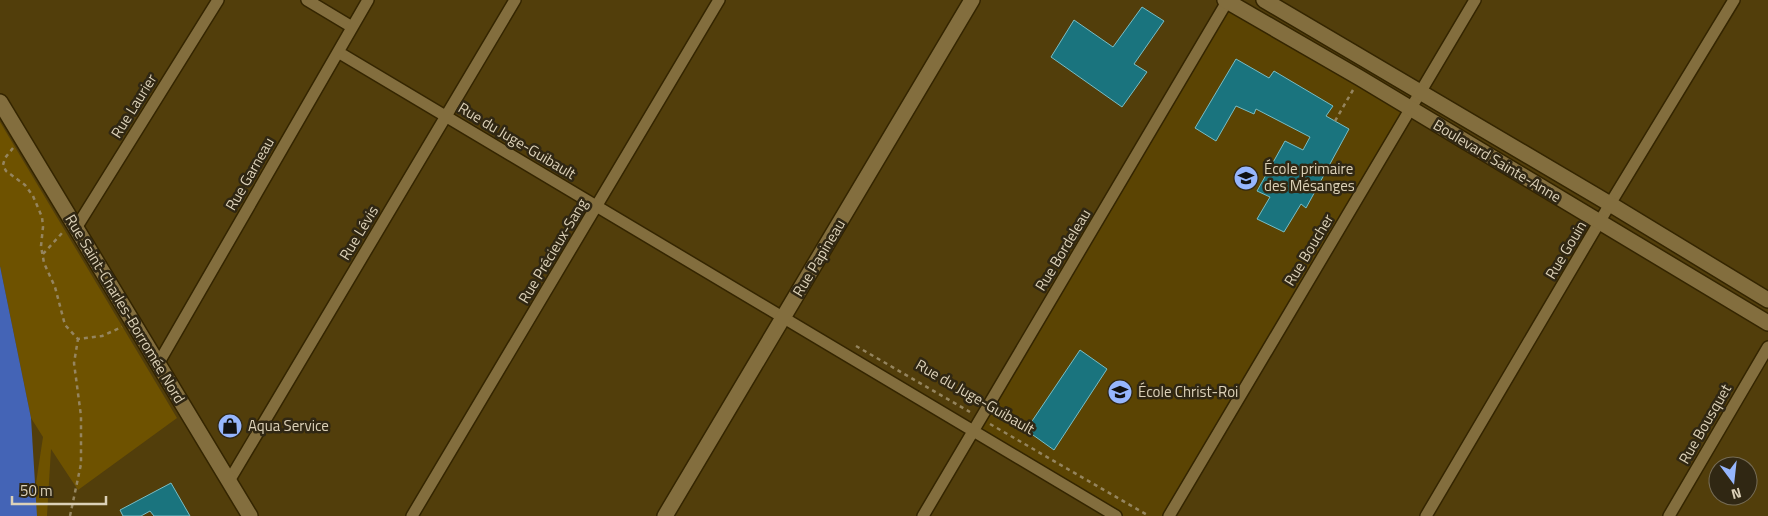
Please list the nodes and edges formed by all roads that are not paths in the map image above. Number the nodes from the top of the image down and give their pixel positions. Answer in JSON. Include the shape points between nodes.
{"nodes":[{"id":1,"x":218,"y":0,"type":"edge"},
{"id":2,"x":307,"y":0,"type":"edge"},
{"id":3,"x":368,"y":0,"type":"edge"},
{"id":4,"x":515,"y":0,"type":"edge"},
{"id":5,"x":719,"y":0,"type":"edge"},
{"id":6,"x":972,"y":0,"type":"edge"},
{"id":7,"x":1227,"y":0,"type":"edge"},
{"id":8,"x":1264,"y":0,"type":"edge"},
{"id":9,"x":1475,"y":0,"type":"edge"},
{"id":10,"x":1734,"y":0,"type":"edge"},
{"id":11,"x":352,"y":27,"type":"junction"},
{"id":12,"x":338,"y":52,"type":"junction"},
{"id":13,"x":1421,"y":92,"type":"junction"},
{"id":14,"x":0,"y":102,"type":"edge"},
{"id":15,"x":1410,"y":109,"type":"junction"},
{"id":16,"x":446,"y":116,"type":"junction"},
{"id":17,"x":1610,"y":204,"type":"junction"},
{"id":18,"x":597,"y":207,"type":"junction"},
{"id":19,"x":1599,"y":222,"type":"junction"},
{"id":20,"x":69,"y":231,"type":"junction"},
{"id":21,"x":1768,"y":300,"type":"edge"},
{"id":22,"x":783,"y":318,"type":"junction"},
{"id":23,"x":1768,"y":322,"type":"edge"},
{"id":24,"x":1768,"y":347,"type":"edge"},
{"id":25,"x":158,"y":364,"type":"junction"},
{"id":26,"x":974,"y":431,"type":"junction"},
{"id":27,"x":229,"y":481,"type":"junction"},
{"id":28,"x":250,"y":516,"type":"edge"},
{"id":29,"x":412,"y":516,"type":"edge"},
{"id":30,"x":665,"y":516,"type":"edge"},
{"id":31,"x":923,"y":516,"type":"edge"},
{"id":32,"x":1116,"y":516,"type":"edge"},
{"id":33,"x":1169,"y":516,"type":"edge"},
{"id":34,"x":1426,"y":516,"type":"edge"},
{"id":35,"x":1669,"y":516,"type":"edge"}],
"edges":[{"from":1,"to":20,"type":"street","name":"Rue Laurier"},
{"from":2,"to":11,"type":"street"},
{"from":3,"to":11,"type":"street","name":"Rue Garneau"},
{"from":4,"to":16,"type":"street","name":"Rue Lévis"},
{"from":5,"to":18,"type":"street","name":"Rue Précieux-Sang"},
{"from":6,"to":22,"type":"street","name":"Rue Papineau"},
{"from":7,"to":15,"type":"street","name":"Boulevard Sainte-Anne"},
{"from":7,"to":26,"type":"street","name":"Rue Bordeleau"},
{"from":8,"to":13,"type":"street","name":"Boulevard Sainte-Anne"},
{"from":9,"to":13,"type":"street","name":"Rue Boucher"},
{"from":10,"to":17,"type":"street","name":"Rue Gouin"},
{"from":11,"to":12,"type":"street","name":"Rue Garneau"},
{"from":12,"to":16,"type":"street","name":"Rue du Juge-Guibault"},
{"from":12,"to":25,"type":"street","name":"Rue Garneau"},
{"from":13,"to":15,"type":"street","name":"Rue Boucher"},
{"from":13,"to":17,"type":"street","name":"Boulevard Sainte-Anne"},
{"from":14,"to":20,"type":"street","name":"Rue Saint-Charles-Borromée Nord"},
{"from":15,"to":19,"type":"street","name":"Boulevard Sainte-Anne"},
{"from":15,"to":33,"type":"street","name":"Rue Boucher"},
{"from":16,"to":18,"type":"street","name":"Rue du Juge-Guibault"},
{"from":16,"to":27,"type":"street","name":"Rue Lévis"},
{"from":17,"to":19,"type":"street","name":"Rue Gouin"},
{"from":17,"to":21,"type":"street","name":"Boulevard Sainte-Anne"},
{"from":18,"to":22,"type":"street","name":"Rue du Juge-Guibault"},
{"from":18,"to":29,"type":"street","name":"Rue Précieux-Sang"},
{"from":19,"to":23,"type":"street","name":"Boulevard Sainte-Anne"},
{"from":19,"to":34,"type":"street","name":"Rue Gouin"},
{"from":20,"to":25,"type":"street","name":"Rue Saint-Charles-Borromée Nord"},
{"from":22,"to":26,"type":"street","name":"Rue du Juge-Guibault"},
{"from":22,"to":30,"type":"street","name":"Rue Papineau"},
{"from":24,"to":35,"type":"street","name":"Rue Bousquet"},
{"from":25,"to":27,"type":"street","name":"Rue Saint-Charles-Borromée Nord"},
{"from":26,"to":31,"type":"street","name":"Rue Bordeleau"},
{"from":26,"to":32,"type":"street","name":"Rue du Juge-Guibault"},
{"from":27,"to":28,"type":"street","name":"Rue Saint-Charles-Borromée Nord"}]}
